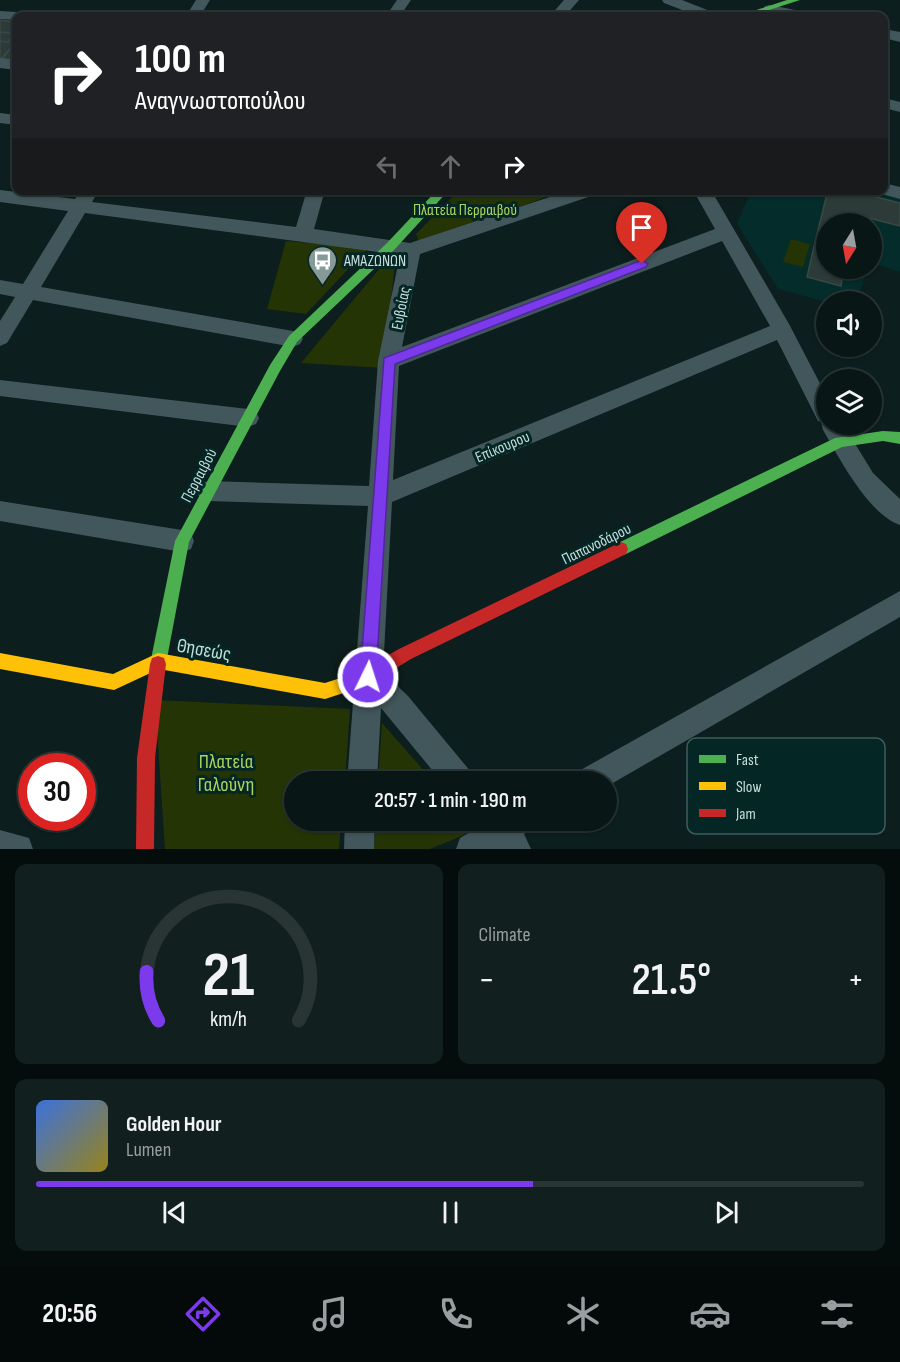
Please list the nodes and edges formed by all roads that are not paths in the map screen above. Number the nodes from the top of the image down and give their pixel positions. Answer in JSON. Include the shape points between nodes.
{"nodes":[{"id":1,"x":4,"y":0,"type":"edge"},
{"id":2,"x":572,"y":0,"type":"edge"},
{"id":3,"x":669,"y":0,"type":"edge"},
{"id":4,"x":796,"y":0,"type":"edge"},
{"id":5,"x":0,"y":5,"type":"edge"},
{"id":6,"x":770,"y":9,"type":"junction"},
{"id":7,"x":561,"y":12,"type":"edge"},
{"id":8,"x":700,"y":12,"type":"edge"},
{"id":9,"x":758,"y":12,"type":"edge"},
{"id":10,"x":795,"y":12,"type":"edge"},
{"id":11,"x":315,"y":195,"type":"edge"},
{"id":12,"x":440,"y":195,"type":"edge"},
{"id":13,"x":575,"y":195,"type":"edge"},
{"id":14,"x":705,"y":195,"type":"edge"},
{"id":15,"x":0,"y":196,"type":"edge"},
{"id":16,"x":86,"y":198,"type":"edge"},
{"id":17,"x":726,"y":232,"type":"junction"},
{"id":18,"x":303,"y":234,"type":"junction"},
{"id":19,"x":401,"y":248,"type":"junction"},
{"id":20,"x":0,"y":287,"type":"edge"},
{"id":21,"x":29,"y":291,"type":"junction"},
{"id":22,"x":782,"y":329,"type":"junction"},
{"id":23,"x":0,"y":338,"type":"edge"},
{"id":24,"x":293,"y":339,"type":"junction"},
{"id":25,"x":389,"y":361,"type":"junction"},
{"id":26,"x":0,"y":388,"type":"edge"},
{"id":27,"x":816,"y":395,"type":"edge"},
{"id":28,"x":248,"y":418,"type":"junction"},
{"id":29,"x":834,"y":435,"type":"edge"},
{"id":30,"x":837,"y":435,"type":"edge"},
{"id":31,"x":859,"y":435,"type":"edge"},
{"id":32,"x":900,"y":438,"type":"edge"},
{"id":33,"x":208,"y":491,"type":"junction"},
{"id":34,"x":381,"y":496,"type":"junction"},
{"id":35,"x":0,"y":511,"type":"edge"},
{"id":36,"x":900,"y":515,"type":"edge"},
{"id":37,"x":182,"y":541,"type":"junction"},
{"id":38,"x":900,"y":603,"type":"edge"},
{"id":39,"x":0,"y":661,"type":"edge"},
{"id":40,"x":158,"y":661,"type":"junction"},
{"id":41,"x":368,"y":677,"type":"junction"},
{"id":42,"x":363,"y":771,"type":"edge"},
{"id":43,"x":452,"y":771,"type":"edge"},
{"id":44,"x":606,"y":771,"type":"edge"},
{"id":45,"x":360,"y":831,"type":"edge"},
{"id":46,"x":506,"y":831,"type":"edge"},
{"id":47,"x":0,"y":845,"type":"edge"},
{"id":48,"x":18,"y":849,"type":"edge"},
{"id":49,"x":145,"y":849,"type":"edge"},
{"id":50,"x":359,"y":849,"type":"edge"},
{"id":51,"x":471,"y":849,"type":"edge"}],
"edges":[{"from":1,"to":5,"type":"street"},
{"from":2,"to":7,"type":"street"},
{"from":3,"to":8,"type":"street"},
{"from":4,"to":6,"type":"street"},
{"from":6,"to":9,"type":"street"},
{"from":6,"to":10,"type":"street"},
{"from":11,"to":18,"type":"street"},
{"from":12,"to":19,"type":"street","name":"Περραιβού"},
{"from":13,"to":19,"type":"street"},
{"from":14,"to":17,"type":"street"},
{"from":15,"to":16,"type":"street"},
{"from":16,"to":18,"type":"street"},
{"from":16,"to":21,"type":"street"},
{"from":17,"to":22,"type":"street"},
{"from":17,"to":25,"type":"street"},
{"from":18,"to":19,"type":"street"},
{"from":19,"to":24,"type":"street","name":"Περραιβού"},
{"from":19,"to":25,"type":"street","name":"Ευβοίας"},
{"from":20,"to":21,"type":"street"},
{"from":21,"to":23,"type":"street"},
{"from":21,"to":24,"type":"street"},
{"from":22,"to":27,"type":"street"},
{"from":22,"to":34,"type":"street","name":"Επίκουρου"},
{"from":24,"to":28,"type":"street","name":"Περραιβού"},
{"from":25,"to":34,"type":"street","name":"Ευβοίας"},
{"from":26,"to":28,"type":"street"},
{"from":28,"to":33,"type":"street","name":"Περραιβού"},
{"from":29,"to":41,"type":"street","name":"Παπανοδάρου","via":[[405,654]]},
{"from":30,"to":36,"type":"street","via":[[865,480]]},
{"from":31,"to":32,"type":"street","name":"Παπανοδάρου"},
{"from":33,"to":34,"type":"street","name":"Επίκουρου"},
{"from":33,"to":37,"type":"street","name":"Περραιβού"},
{"from":34,"to":41,"type":"street","name":"Ευβοίας"},
{"from":35,"to":37,"type":"street"},
{"from":37,"to":40,"type":"street","name":"Περραιβού"},
{"from":38,"to":44,"type":"street"},
{"from":39,"to":40,"type":"street","name":"Θησεώς","via":[[114,682]]},
{"from":40,"to":41,"type":"street","name":"Θησεώς","via":[[325,691]]},
{"from":40,"to":49,"type":"street","name":"Περραιβού","via":[[146,758]]},
{"from":41,"to":42,"type":"street","name":"Ευβοίας"},
{"from":41,"to":43,"type":"street","via":[[398,706]]},
{"from":45,"to":50,"type":"street"},
{"from":46,"to":51,"type":"street"},
{"from":47,"to":48,"type":"street"}]}
